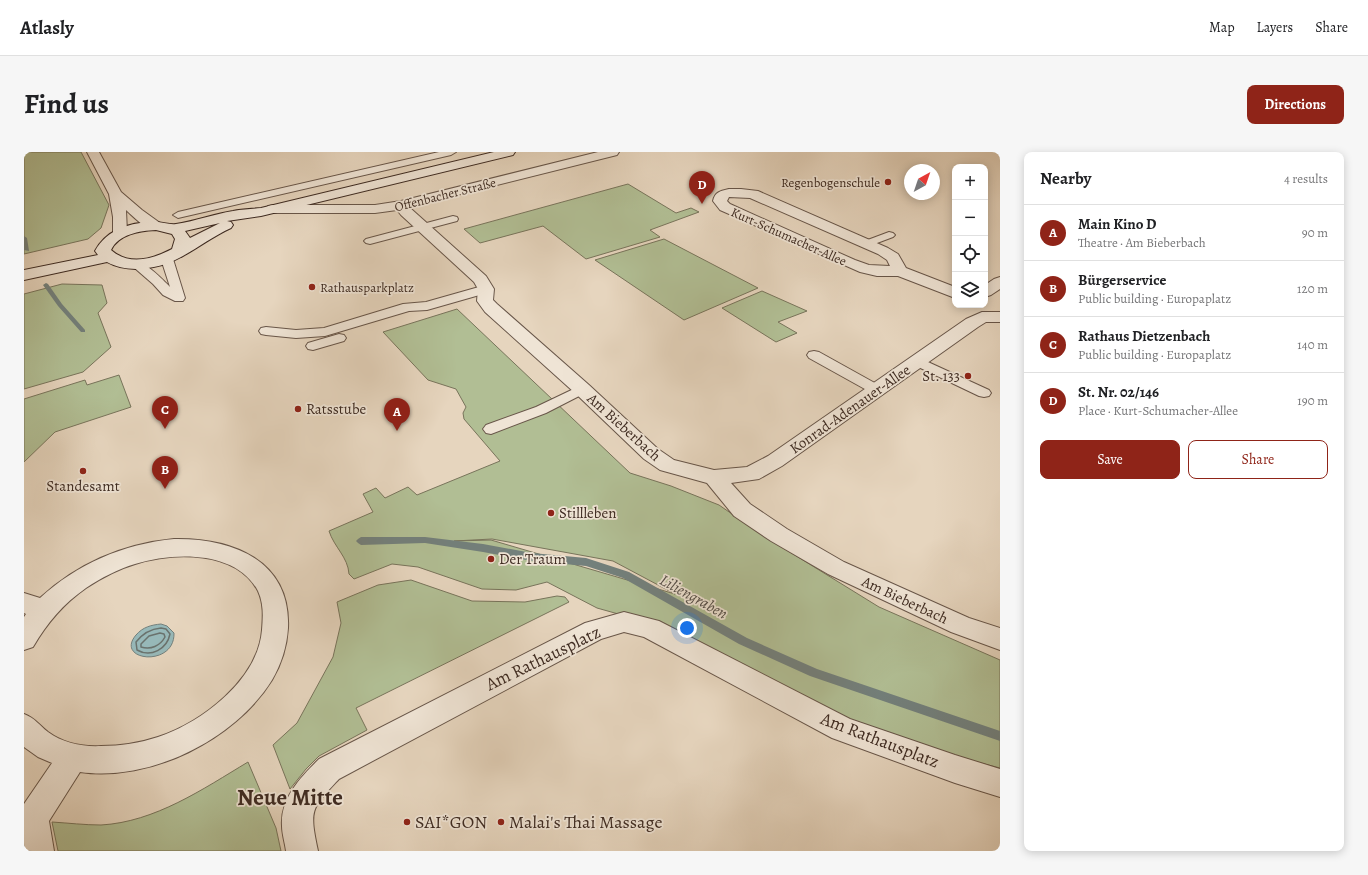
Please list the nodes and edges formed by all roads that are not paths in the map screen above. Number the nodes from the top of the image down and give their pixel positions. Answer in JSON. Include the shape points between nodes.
{"nodes":[{"id":1,"x":93,"y":152,"type":"edge"},
{"id":2,"x":451,"y":152,"type":"edge"},
{"id":3,"x":509,"y":152,"type":"edge"},
{"id":4,"x":613,"y":152,"type":"edge"},
{"id":5,"x":290,"y":190,"type":"junction"},
{"id":6,"x":116,"y":194,"type":"junction"},
{"id":7,"x":401,"y":205,"type":"junction"},
{"id":8,"x":271,"y":209,"type":"junction"},
{"id":9,"x":453,"y":219,"type":"dead end"},
{"id":10,"x":176,"y":222,"type":"junction"},
{"id":11,"x":155,"y":226,"type":"junction"},
{"id":12,"x":423,"y":227,"type":"junction"},
{"id":13,"x":120,"y":233,"type":"junction"},
{"id":14,"x":889,"y":235,"type":"dead end"},
{"id":15,"x":370,"y":241,"type":"dead end"},
{"id":16,"x":869,"y":243,"type":"junction"},
{"id":17,"x":106,"y":251,"type":"junction"},
{"id":18,"x":172,"y":256,"type":"junction"},
{"id":19,"x":136,"y":264,"type":"junction"},
{"id":20,"x":24,"y":265,"type":"edge"},
{"id":21,"x":900,"y":271,"type":"junction"},
{"id":22,"x":24,"y":275,"type":"edge"},
{"id":23,"x":1000,"y":282,"type":"edge"},
{"id":24,"x":486,"y":289,"type":"junction"},
{"id":25,"x":988,"y":290,"type":"edge"},
{"id":26,"x":952,"y":292,"type":"edge"},
{"id":27,"x":428,"y":306,"type":"junction"},
{"id":28,"x":985,"y":308,"type":"edge"},
{"id":29,"x":998,"y":316,"type":"edge"},
{"id":30,"x":266,"y":331,"type":"dead end"},
{"id":31,"x":313,"y":346,"type":"dead end"},
{"id":32,"x":814,"y":355,"type":"dead end"},
{"id":33,"x":917,"y":361,"type":"junction"},
{"id":34,"x":582,"y":389,"type":"junction"},
{"id":35,"x":877,"y":390,"type":"junction"},
{"id":36,"x":984,"y":393,"type":"dead end"},
{"id":37,"x":492,"y":429,"type":"dead end"},
{"id":38,"x":714,"y":477,"type":"junction"},
{"id":39,"x":35,"y":606,"type":"edge"},
{"id":40,"x":24,"y":639,"type":"edge"},
{"id":41,"x":1000,"y":639,"type":"edge"},
{"id":42,"x":24,"y":727,"type":"edge"},
{"id":43,"x":73,"y":757,"type":"junction"},
{"id":44,"x":1000,"y":783,"type":"edge"},
{"id":45,"x":299,"y":838,"type":"edge"},
{"id":46,"x":38,"y":851,"type":"edge"}],
"edges":[{"from":1,"to":6,"type":"street"},
{"from":2,"to":5,"type":"lane"},
{"from":3,"to":8,"type":"street","name":"Offenbacher Straße"},
{"from":4,"to":7,"type":"street","name":"Offenbacher Straße"},
{"from":5,"to":8,"type":"lane"},
{"from":5,"to":10,"type":"lane"},
{"from":6,"to":11,"type":"street"},
{"from":6,"to":13,"type":"street"},
{"from":7,"to":8,"type":"street","name":"Offenbacher Straße","via":[[375,209]]},
{"from":7,"to":12,"type":"street","name":"Am Bieberbach"},
{"from":8,"to":10,"type":"street","name":"Offenbacher Straße"},
{"from":8,"to":18,"type":"street","name":"Offenbacher Straße","via":[[214,229]]},
{"from":9,"to":12,"type":"lane"},
{"from":10,"to":11,"type":"street"},
{"from":10,"to":18,"type":"street","via":[[182,243]]},
{"from":11,"to":13,"type":"street"},
{"from":12,"to":15,"type":"lane"},
{"from":12,"to":24,"type":"street","name":"Am Bieberbach","via":[[480,279]]},
{"from":13,"to":17,"type":"street","via":[[113,237]]},
{"from":14,"to":16,"type":"lane"},
{"from":16,"to":21,"type":"street","name":"Kurt-Schumacher-Allee","via":[[892,256]]},
{"from":16,"to":21,"type":"street","name":"Kurt-Schumacher-Allee","via":[[753,194],[726,193],[720,198],[725,207],[850,263],[871,270]]},
{"from":17,"to":19,"type":"street","name":"Offenbacher Straße","via":[[114,261]]},
{"from":17,"to":20,"type":"street"},
{"from":17,"to":22,"type":"street"},
{"from":18,"to":19,"type":"street","name":"Offenbacher Straße","via":[[155,262]]},
{"from":18,"to":19,"type":"lane","via":[[179,298],[167,292]]},
{"from":21,"to":26,"type":"street","name":"Kurt-Schumacher-Allee"},
{"from":23,"to":25,"type":"street"},
{"from":24,"to":27,"type":"lane"},
{"from":24,"to":34,"type":"street","name":"Am Bieberbach","via":[[485,301],[491,308]]},
{"from":27,"to":30,"type":"lane","via":[[408,307],[325,332],[296,334]]},
{"from":27,"to":31,"type":"lane","via":[[414,314]]},
{"from":28,"to":29,"type":"street"},
{"from":29,"to":33,"type":"street","name":"Konrad-Adenauer-Allee","via":[[982,317]]},
{"from":32,"to":35,"type":"lane"},
{"from":33,"to":35,"type":"street","name":"Konrad-Adenauer-Allee"},
{"from":33,"to":36,"type":"lane"},
{"from":34,"to":37,"type":"lane","via":[[541,410]]},
{"from":34,"to":38,"type":"street","name":"Am Bieberbach","via":[[656,458],[667,465]]},
{"from":35,"to":38,"type":"street","name":"Konrad-Adenauer-Allee","via":[[775,461],[751,474]]},
{"from":38,"to":41,"type":"street","name":"Am Bieberbach","via":[[742,510],[836,568],[960,625]]},
{"from":39,"to":40,"type":"street","via":[[36,620]]},
{"from":39,"to":43,"type":"street","via":[[109,565],[143,553],[177,547],[224,553],[249,565],[267,584],[276,608],[276,637],[264,668],[242,698],[209,726],[177,743],[150,753],[109,760]]},
{"from":42,"to":43,"type":"street","via":[[41,743]]},
{"from":43,"to":46,"type":"street","via":[[33,818]]},
{"from":44,"to":45,"type":"street","name":"Am Rathausplatz","via":[[842,729],[650,628],[624,622],[594,630],[329,769],[307,792],[300,805]]}]}
